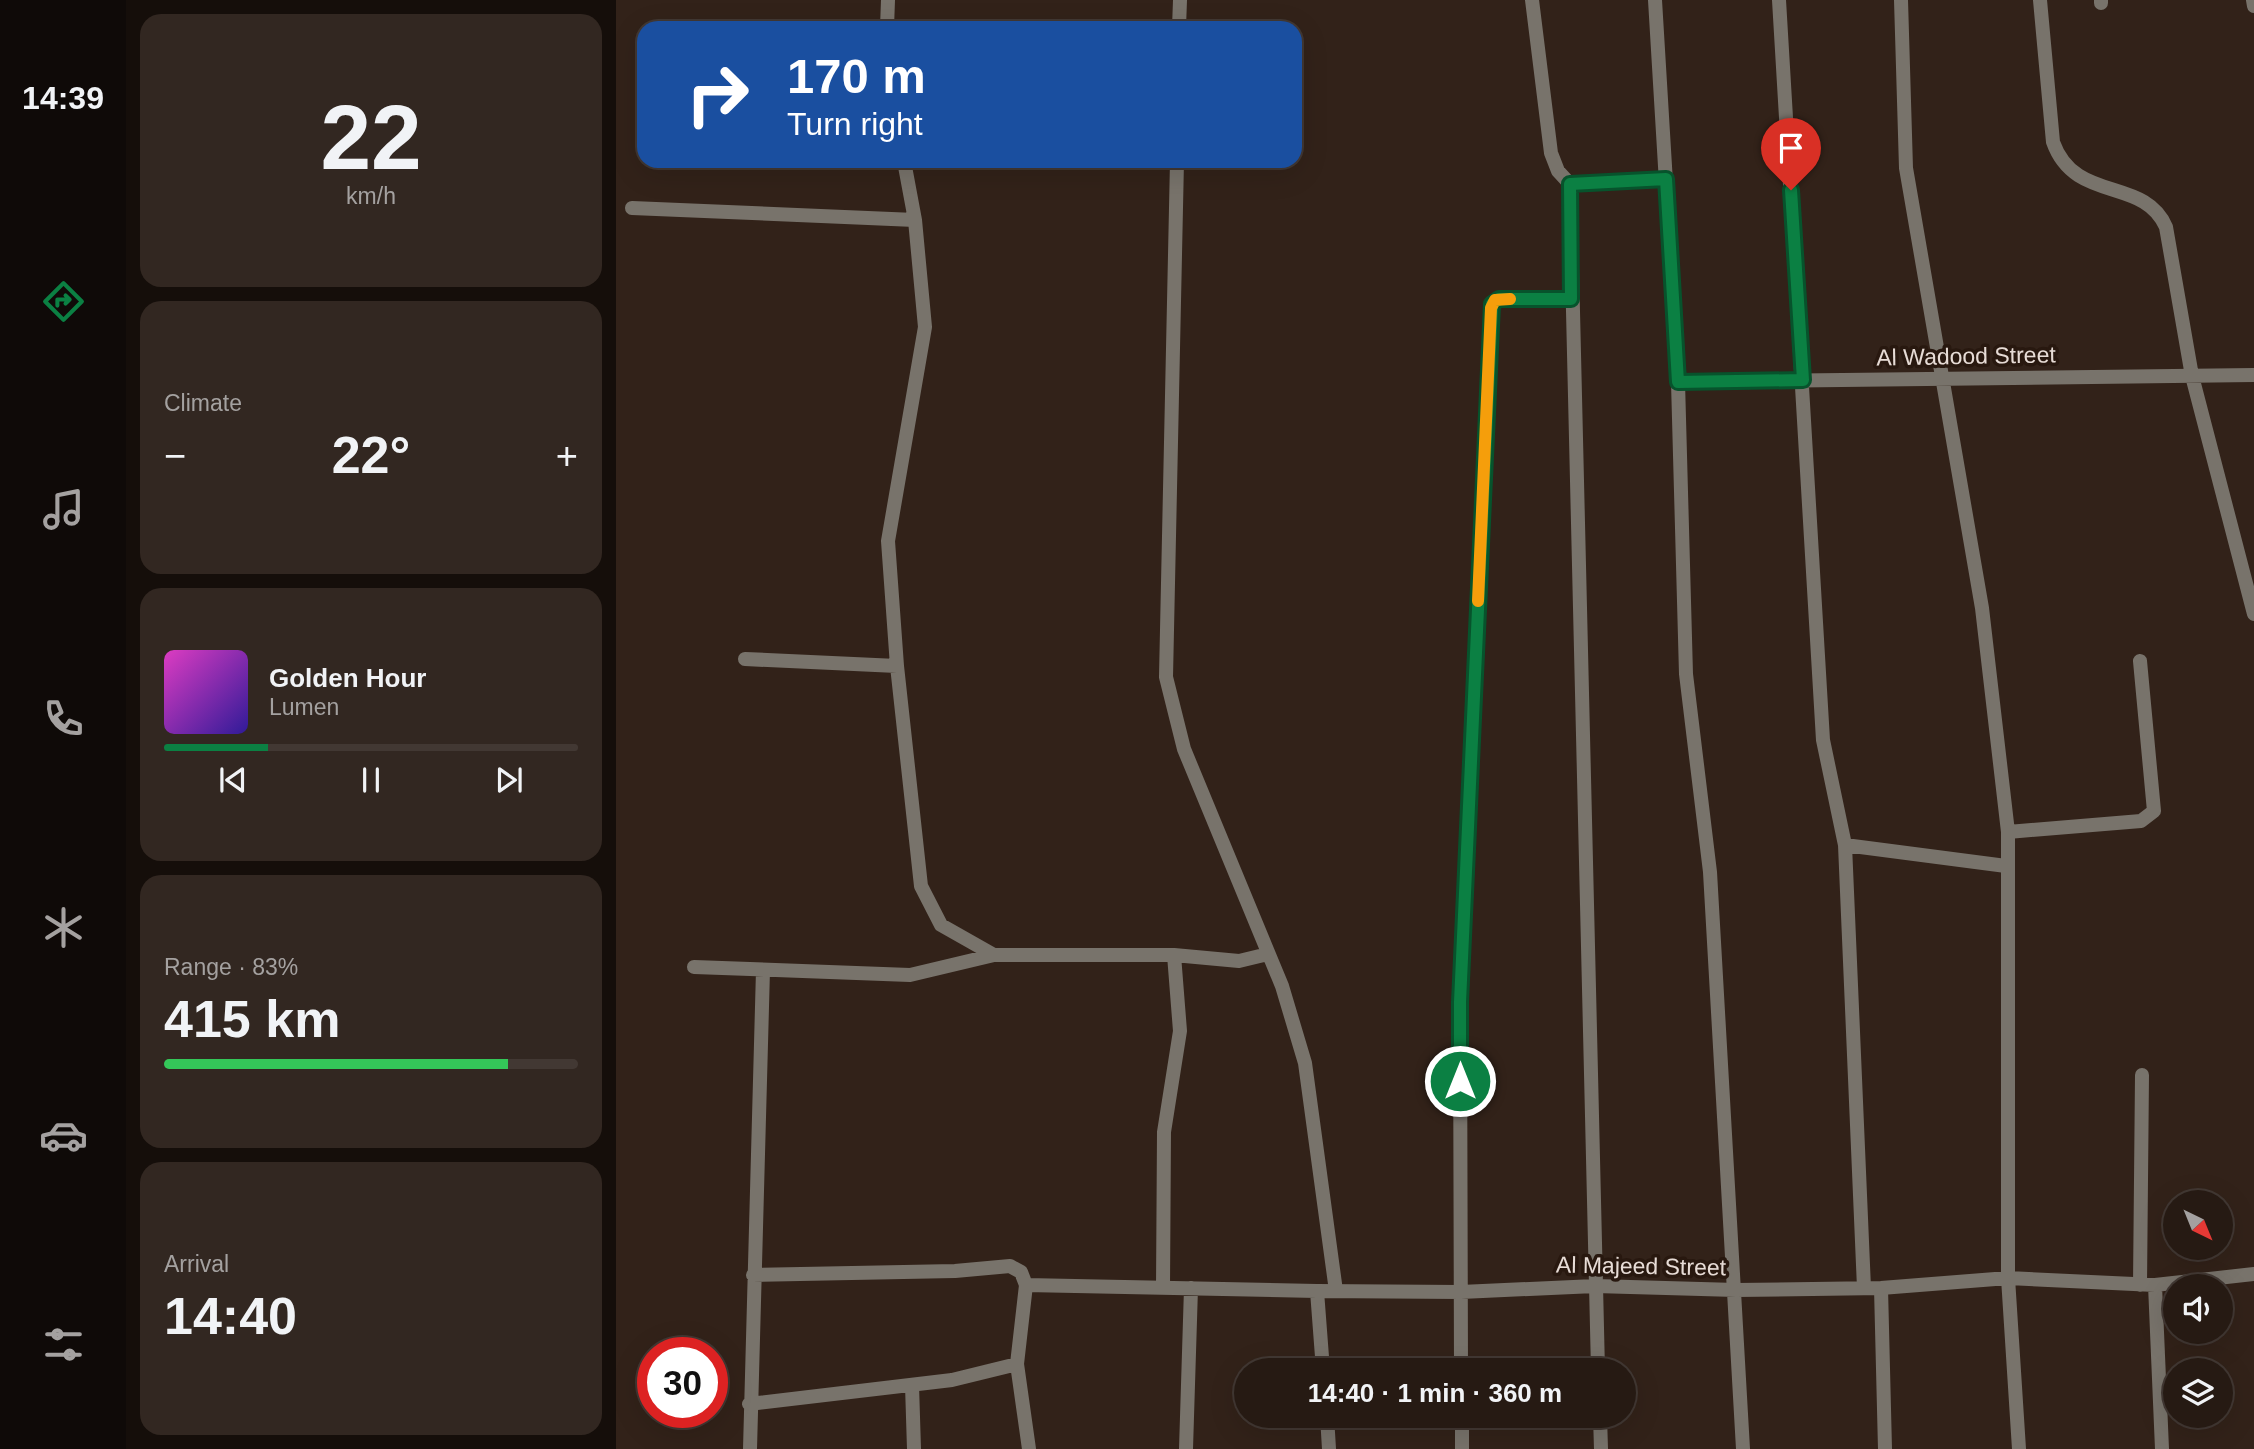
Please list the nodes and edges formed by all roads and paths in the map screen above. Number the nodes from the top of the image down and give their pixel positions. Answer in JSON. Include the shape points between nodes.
{"nodes":[{"id":1,"x":888,"y":0,"type":"edge"},
{"id":2,"x":1180,"y":0,"type":"edge"},
{"id":3,"x":1532,"y":0,"type":"edge"},
{"id":4,"x":1656,"y":0,"type":"edge"},
{"id":5,"x":1779,"y":0,"type":"edge"},
{"id":6,"x":1900,"y":0,"type":"edge"},
{"id":7,"x":2040,"y":0,"type":"edge"},
{"id":8,"x":2253,"y":0,"type":"edge"},
{"id":9,"x":2254,"y":6,"type":"edge"},
{"id":10,"x":887,"y":21,"type":"edge"},
{"id":11,"x":1179,"y":21,"type":"edge"},
{"id":12,"x":905,"y":168,"type":"edge"},
{"id":13,"x":1177,"y":168,"type":"edge"},
{"id":14,"x":1666,"y":179,"type":"junction"},
{"id":15,"x":1570,"y":184,"type":"junction"},
{"id":16,"x":632,"y":208,"type":"dead end"},
{"id":17,"x":915,"y":220,"type":"junction"},
{"id":18,"x":1571,"y":299,"type":"junction"},
{"id":19,"x":2254,"y":375,"type":"edge"},
{"id":20,"x":2192,"y":376,"type":"junction"},
{"id":21,"x":1944,"y":379,"type":"junction"},
{"id":22,"x":1803,"y":380,"type":"junction"},
{"id":23,"x":1678,"y":382,"type":"junction"},
{"id":24,"x":2254,"y":614,"type":"edge"},
{"id":25,"x":745,"y":659,"type":"dead end"},
{"id":26,"x":2140,"y":661,"type":"dead end"},
{"id":27,"x":897,"y":666,"type":"junction"},
{"id":28,"x":2008,"y":832,"type":"junction"},
{"id":29,"x":1844,"y":845,"type":"junction"},
{"id":30,"x":2006,"y":866,"type":"junction"},
{"id":31,"x":1268,"y":954,"type":"junction"},
{"id":32,"x":994,"y":955,"type":"junction"},
{"id":33,"x":1174,"y":955,"type":"junction"},
{"id":34,"x":694,"y":967,"type":"dead end"},
{"id":35,"x":763,"y":970,"type":"junction"},
{"id":36,"x":2142,"y":1075,"type":"dead end"},
{"id":37,"x":2254,"y":1273,"type":"edge"},
{"id":38,"x":753,"y":1275,"type":"junction"},
{"id":39,"x":2008,"y":1279,"type":"junction"},
{"id":40,"x":1026,"y":1285,"type":"junction"},
{"id":41,"x":2147,"y":1285,"type":"junction"},
{"id":42,"x":1595,"y":1286,"type":"junction"},
{"id":43,"x":1163,"y":1288,"type":"junction"},
{"id":44,"x":1864,"y":1288,"type":"junction"},
{"id":45,"x":1881,"y":1288,"type":"junction"},
{"id":46,"x":1191,"y":1289,"type":"junction"},
{"id":47,"x":1736,"y":1290,"type":"junction"},
{"id":48,"x":1317,"y":1291,"type":"junction"},
{"id":49,"x":1336,"y":1291,"type":"junction"},
{"id":50,"x":1461,"y":1292,"type":"junction"},
{"id":51,"x":1322,"y":1358,"type":"edge"},
{"id":52,"x":1461,"y":1358,"type":"edge"},
{"id":53,"x":1598,"y":1358,"type":"edge"},
{"id":54,"x":1017,"y":1364,"type":"junction"},
{"id":55,"x":912,"y":1385,"type":"junction"},
{"id":56,"x":749,"y":1404,"type":"junction"},
{"id":57,"x":1327,"y":1428,"type":"edge"},
{"id":58,"x":1462,"y":1428,"type":"edge"},
{"id":59,"x":1600,"y":1428,"type":"edge"},
{"id":60,"x":750,"y":1449,"type":"edge"},
{"id":61,"x":915,"y":1449,"type":"edge"},
{"id":62,"x":1029,"y":1449,"type":"edge"},
{"id":63,"x":1186,"y":1449,"type":"edge"},
{"id":64,"x":1329,"y":1449,"type":"edge"},
{"id":65,"x":1462,"y":1449,"type":"edge"},
{"id":66,"x":1601,"y":1449,"type":"edge"},
{"id":67,"x":1743,"y":1449,"type":"edge"},
{"id":68,"x":1885,"y":1449,"type":"edge"},
{"id":69,"x":2019,"y":1449,"type":"edge"},
{"id":70,"x":2162,"y":1449,"type":"edge"}],
"edges":[{"from":1,"to":10,"type":"street"},
{"from":2,"to":11,"type":"street"},
{"from":3,"to":15,"type":"street","via":[[1551,153]]},
{"from":4,"to":14,"type":"street"},
{"from":5,"to":22,"type":"street"},
{"from":6,"to":21,"type":"street","via":[[1906,168]]},
{"from":7,"to":20,"type":"street","via":[[2053,142],[2059,157],[2077,177],[2147,203],[2161,215]]},
{"from":8,"to":9,"type":"street"},
{"from":12,"to":17,"type":"street"},
{"from":13,"to":31,"type":"street","via":[[1166,677],[1184,750]]},
{"from":14,"to":15,"type":"street"},
{"from":14,"to":23,"type":"street"},
{"from":15,"to":18,"type":"street"},
{"from":16,"to":17,"type":"street"},
{"from":17,"to":27,"type":"street","via":[[925,327],[888,541]]},
{"from":18,"to":42,"type":"street"},
{"from":18,"to":50,"type":"street","via":[[1499,299],[1491,308],[1460,1002]]},
{"from":19,"to":20,"type":"street","name":"Al Wadood Street"},
{"from":20,"to":21,"type":"street","name":"Al Wadood Street"},
{"from":20,"to":24,"type":"street"},
{"from":21,"to":22,"type":"street","name":"Al Wadood Street"},
{"from":21,"to":28,"type":"street","via":[[1982,608]]},
{"from":22,"to":23,"type":"street","name":"Al Wadood Street"},
{"from":22,"to":29,"type":"street","via":[[1823,740]]},
{"from":23,"to":47,"type":"street","via":[[1686,674],[1710,872]]},
{"from":25,"to":27,"type":"street"},
{"from":26,"to":28,"type":"street","via":[[2154,811],[2141,821]]},
{"from":27,"to":32,"type":"street","via":[[921,886],[941,925]]},
{"from":28,"to":30,"type":"street"},
{"from":29,"to":30,"type":"street"},
{"from":29,"to":44,"type":"street"},
{"from":30,"to":39,"type":"street"},
{"from":31,"to":33,"type":"street","via":[[1239,961]]},
{"from":31,"to":49,"type":"street","via":[[1305,1063]]},
{"from":32,"to":33,"type":"street"},
{"from":32,"to":35,"type":"street","via":[[909,975]]},
{"from":33,"to":43,"type":"street","via":[[1180,1031],[1164,1132]]},
{"from":34,"to":35,"type":"street"},
{"from":35,"to":38,"type":"street"},
{"from":36,"to":41,"type":"street"},
{"from":37,"to":41,"type":"street","name":"Al Majeed Street"},
{"from":38,"to":40,"type":"street","via":[[1010,1266],[1021,1272]]},
{"from":38,"to":56,"type":"street"},
{"from":39,"to":41,"type":"street","name":"Al Majeed Street"},
{"from":39,"to":45,"type":"street","name":"Al Majeed Street"},
{"from":39,"to":69,"type":"street"},
{"from":40,"to":43,"type":"street","name":"Al Majeed Street"},
{"from":40,"to":54,"type":"street"},
{"from":41,"to":70,"type":"street"},
{"from":42,"to":47,"type":"street","name":"Al Majeed Street"},
{"from":42,"to":50,"type":"street","name":"Al Majeed Street"},
{"from":42,"to":53,"type":"street"},
{"from":43,"to":46,"type":"street","name":"Al Majeed Street"},
{"from":44,"to":45,"type":"street","name":"Al Majeed Street"},
{"from":44,"to":47,"type":"street","name":"Al Majeed Street"},
{"from":45,"to":68,"type":"street"},
{"from":46,"to":48,"type":"street","name":"Al Majeed Street"},
{"from":46,"to":63,"type":"street"},
{"from":47,"to":67,"type":"street"},
{"from":48,"to":49,"type":"street","name":"Al Majeed Street"},
{"from":48,"to":51,"type":"street"},
{"from":49,"to":50,"type":"street","name":"Al Majeed Street"},
{"from":50,"to":52,"type":"street"},
{"from":54,"to":55,"type":"street"},
{"from":54,"to":62,"type":"street"},
{"from":55,"to":56,"type":"street"},
{"from":55,"to":61,"type":"street"},
{"from":56,"to":60,"type":"street"},
{"from":57,"to":64,"type":"street"},
{"from":58,"to":65,"type":"street"},
{"from":59,"to":66,"type":"street"}]}
